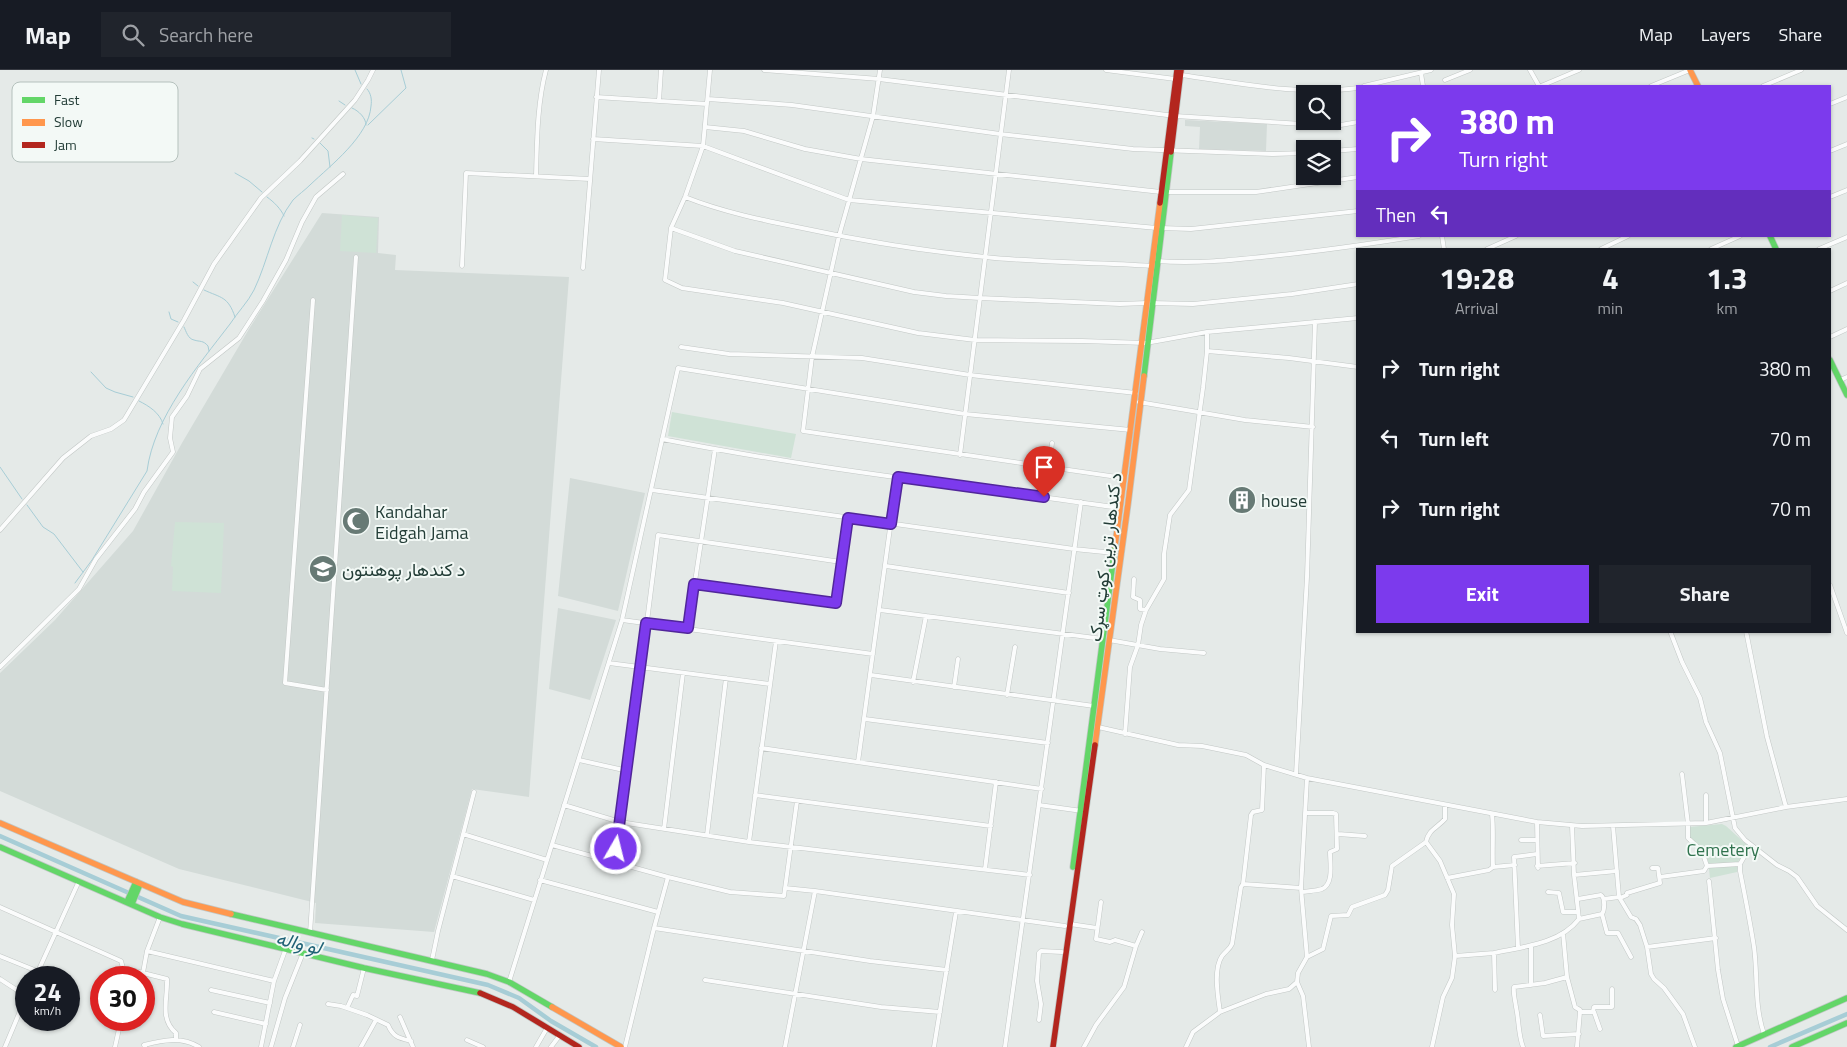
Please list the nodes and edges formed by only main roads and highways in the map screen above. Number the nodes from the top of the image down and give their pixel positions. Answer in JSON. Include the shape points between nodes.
{"nodes":[{"id":1,"x":1690,"y":70,"type":"edge"},
{"id":2,"x":1179,"y":73,"type":"edge"},
{"id":3,"x":1698,"y":85,"type":"edge"},
{"id":4,"x":1156,"y":250,"type":"junction"},
{"id":5,"x":1149,"y":303,"type":"junction"},
{"id":6,"x":1144,"y":343,"type":"junction"},
{"id":7,"x":1831,"y":362,"type":"edge"},
{"id":8,"x":1847,"y":395,"type":"edge"},
{"id":9,"x":1125,"y":498,"type":"junction"},
{"id":10,"x":1106,"y":640,"type":"junction"},
{"id":11,"x":1083,"y":811,"type":"junction"},
{"id":12,"x":0,"y":823,"type":"edge"},
{"id":13,"x":0,"y":847,"type":"edge"},
{"id":14,"x":138,"y":883,"type":"junction"},
{"id":15,"x":129,"y":903,"type":"junction"},
{"id":16,"x":1068,"y":925,"type":"junction"},
{"id":17,"x":1847,"y":998,"type":"edge"},
{"id":18,"x":1847,"y":1023,"type":"edge"},
{"id":19,"x":1737,"y":1046,"type":"edge"},
{"id":20,"x":579,"y":1047,"type":"edge"},
{"id":21,"x":620,"y":1047,"type":"edge"},
{"id":22,"x":1049,"y":1047,"type":"edge"},
{"id":23,"x":1053,"y":1047,"type":"edge"},
{"id":24,"x":1792,"y":1047,"type":"edge"}],
"edges":[{"from":1,"to":3,"type":"main road"},
{"from":2,"to":4,"type":"main road","name":"د کندهار ترين کوټ سړک"},
{"from":4,"to":5,"type":"main road","name":"د کندهار ترين کوټ سړک"},
{"from":4,"to":5,"type":"main road","name":"د کندهار ترين کوټ سړک"},
{"from":5,"to":6,"type":"main road","name":"د کندهار ترين کوټ سړک"},
{"from":6,"to":9,"type":"main road","name":"د کندهار ترين کوټ سړک"},
{"from":6,"to":9,"type":"main road","name":"د کندهار ترين کوټ سړک","via":[[1124,478]]},
{"from":7,"to":8,"type":"main road"},
{"from":9,"to":10,"type":"main road","name":"د کندهار ترين کوټ سړک"},
{"from":9,"to":10,"type":"main road","name":"د کندهار ترين کوټ سړک","via":[[1120,508]]},
{"from":10,"to":11,"type":"main road","name":"د کندهار ترين کوټ سړک","via":[[1094,706]]},
{"from":10,"to":11,"type":"main road","name":"د کندهار ترين کوټ سړک","via":[[1098,727]]},
{"from":11,"to":16,"type":"main road","name":"د کندهار ترين کوټ سړک"},
{"from":12,"to":14,"type":"main road"},
{"from":13,"to":15,"type":"main road"},
{"from":14,"to":15,"type":"main road"},
{"from":14,"to":21,"type":"main road","via":[[201,906],[487,974],[509,982]]},
{"from":15,"to":20,"type":"main road","via":[[182,924],[473,991],[513,1007]]},
{"from":16,"to":22,"type":"main road","name":"د کندهار ترين کوټ سړک"},
{"from":16,"to":23,"type":"main road","name":"د کندهار ترين کوټ سړک"},
{"from":17,"to":19,"type":"main road"},
{"from":18,"to":24,"type":"main road"}]}
